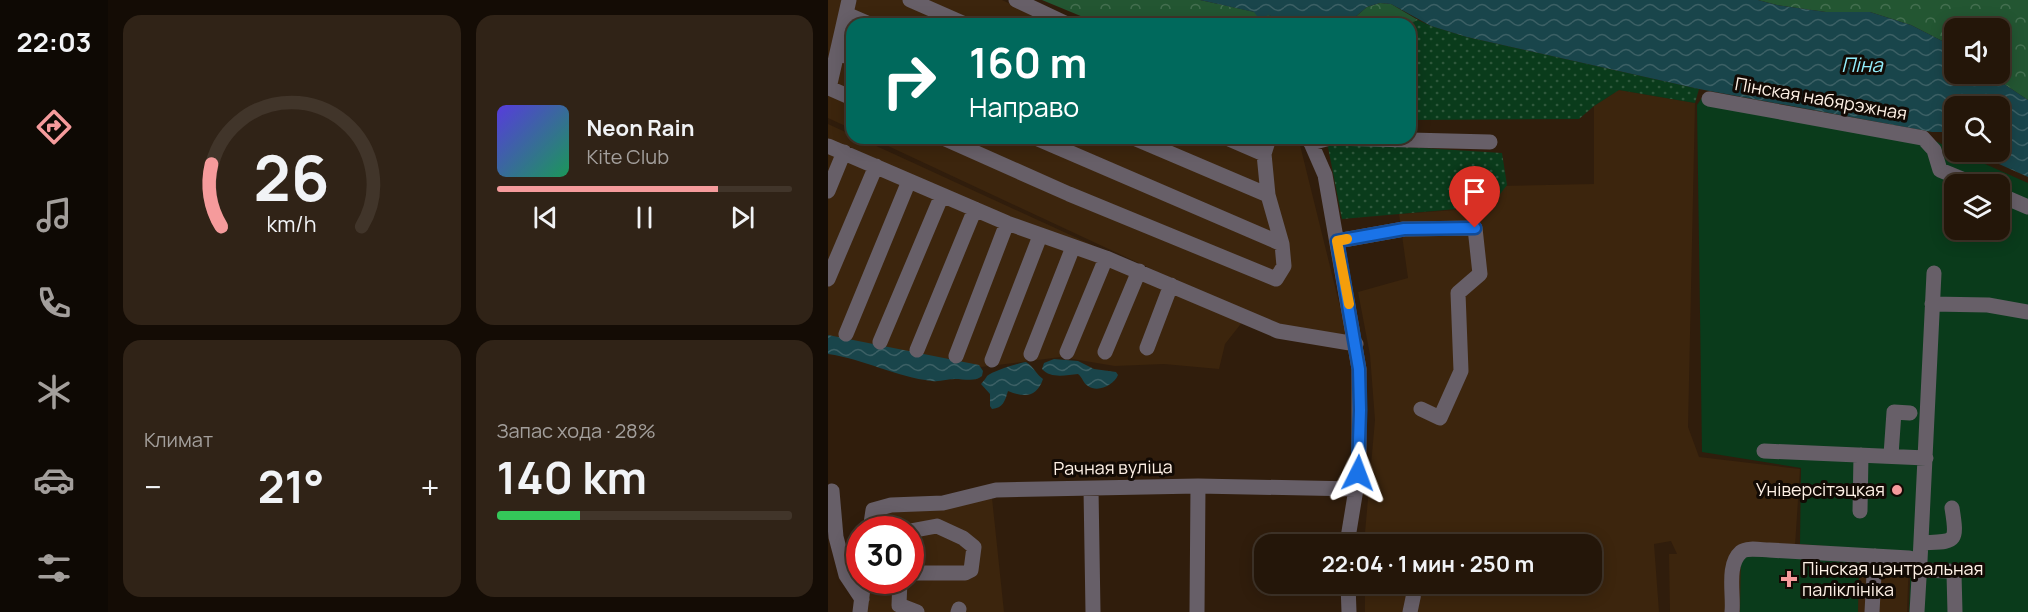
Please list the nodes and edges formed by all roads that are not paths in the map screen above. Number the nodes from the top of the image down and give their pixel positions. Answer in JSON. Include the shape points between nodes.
{"nodes":[{"id":1,"x":910,"y":0,"type":"edge"},
{"id":2,"x":1016,"y":0,"type":"edge"},
{"id":3,"x":848,"y":7,"type":"edge"},
{"id":4,"x":862,"y":18,"type":"edge"},
{"id":5,"x":951,"y":18,"type":"edge"},
{"id":6,"x":1054,"y":18,"type":"edge"},
{"id":7,"x":846,"y":39,"type":"edge"},
{"id":8,"x":845,"y":55,"type":"edge"},
{"id":9,"x":846,"y":95,"type":"edge"},
{"id":10,"x":1709,"y":99,"type":"dead end"},
{"id":11,"x":1416,"y":140,"type":"edge"},
{"id":12,"x":1490,"y":142,"type":"dead end"},
{"id":13,"x":956,"y":144,"type":"edge"},
{"id":14,"x":1050,"y":144,"type":"edge"},
{"id":15,"x":1148,"y":144,"type":"edge"},
{"id":16,"x":1241,"y":144,"type":"edge"},
{"id":17,"x":1267,"y":144,"type":"edge"},
{"id":18,"x":1310,"y":144,"type":"edge"},
{"id":19,"x":828,"y":146,"type":"edge"},
{"id":20,"x":844,"y":152,"type":"junction"},
{"id":21,"x":1264,"y":154,"type":"junction"},
{"id":22,"x":876,"y":166,"type":"junction"},
{"id":23,"x":1948,"y":174,"type":"edge"},
{"id":24,"x":909,"y":181,"type":"junction"},
{"id":25,"x":828,"y":191,"type":"edge"},
{"id":26,"x":942,"y":195,"type":"junction"},
{"id":27,"x":1268,"y":195,"type":"junction"},
{"id":28,"x":2010,"y":199,"type":"edge"},
{"id":29,"x":2028,"y":207,"type":"edge"},
{"id":30,"x":975,"y":209,"type":"junction"},
{"id":31,"x":1007,"y":223,"type":"junction"},
{"id":32,"x":1040,"y":236,"type":"junction"},
{"id":33,"x":1337,"y":241,"type":"junction"},
{"id":34,"x":1282,"y":244,"type":"junction"},
{"id":35,"x":1073,"y":247,"type":"junction"},
{"id":36,"x":1106,"y":258,"type":"junction"},
{"id":37,"x":1139,"y":271,"type":"junction"},
{"id":38,"x":1934,"y":273,"type":"dead end"},
{"id":39,"x":828,"y":279,"type":"edge"},
{"id":40,"x":1170,"y":285,"type":"junction"},
{"id":41,"x":1932,"y":304,"type":"junction"},
{"id":42,"x":2028,"y":312,"type":"edge"},
{"id":43,"x":846,"y":334,"type":"dead end"},
{"id":44,"x":880,"y":342,"type":"dead end"},
{"id":45,"x":1356,"y":344,"type":"junction"},
{"id":46,"x":1147,"y":348,"type":"dead end"},
{"id":47,"x":917,"y":350,"type":"dead end"},
{"id":48,"x":1067,"y":352,"type":"dead end"},
{"id":49,"x":1105,"y":352,"type":"dead end"},
{"id":50,"x":1031,"y":354,"type":"dead end"},
{"id":51,"x":956,"y":356,"type":"dead end"},
{"id":52,"x":992,"y":360,"type":"dead end"},
{"id":53,"x":1421,"y":409,"type":"dead end"},
{"id":54,"x":1910,"y":412,"type":"dead end"},
{"id":55,"x":1764,"y":451,"type":"dead end"},
{"id":56,"x":1861,"y":455,"type":"junction"},
{"id":57,"x":1892,"y":455,"type":"junction"},
{"id":58,"x":1926,"y":458,"type":"junction"},
{"id":59,"x":1198,"y":486,"type":"junction"},
{"id":60,"x":1091,"y":489,"type":"junction"},
{"id":61,"x":1356,"y":489,"type":"junction"},
{"id":62,"x":832,"y":491,"type":"dead end"},
{"id":63,"x":1952,"y":508,"type":"dead end"},
{"id":64,"x":1860,"y":511,"type":"dead end"},
{"id":65,"x":872,"y":516,"type":"edge"},
{"id":66,"x":924,"y":528,"type":"edge"},
{"id":67,"x":1348,"y":534,"type":"edge"},
{"id":68,"x":1921,"y":543,"type":"junction"},
{"id":69,"x":1875,"y":556,"type":"junction"},
{"id":70,"x":1920,"y":565,"type":"junction"},
{"id":71,"x":924,"y":573,"type":"edge"},
{"id":72,"x":899,"y":594,"type":"edge"},
{"id":73,"x":1348,"y":594,"type":"edge"},
{"id":74,"x":1414,"y":594,"type":"edge"},
{"id":75,"x":861,"y":605,"type":"edge"},
{"id":76,"x":917,"y":612,"type":"edge"},
{"id":77,"x":1093,"y":612,"type":"edge"},
{"id":78,"x":1197,"y":612,"type":"edge"},
{"id":79,"x":1349,"y":612,"type":"edge"},
{"id":80,"x":1410,"y":612,"type":"edge"},
{"id":81,"x":1732,"y":612,"type":"edge"},
{"id":82,"x":1872,"y":612,"type":"edge"},
{"id":83,"x":1917,"y":612,"type":"edge"},
{"id":84,"x":1955,"y":612,"type":"edge"}],
"edges":[{"from":1,"to":5,"type":"street"},
{"from":2,"to":6,"type":"street"},
{"from":3,"to":4,"type":"street"},
{"from":7,"to":8,"type":"street"},
{"from":8,"to":9,"type":"street","via":[[829,88]]},
{"from":10,"to":23,"type":"street","name":"Пінская набярэжная","via":[[1923,138],[1934,150],[1940,171]]},
{"from":11,"to":12,"type":"street"},
{"from":13,"to":34,"type":"street","via":[[1276,279],[1284,266]]},
{"from":14,"to":34,"type":"street"},
{"from":15,"to":27,"type":"street"},
{"from":16,"to":21,"type":"street"},
{"from":17,"to":21,"type":"street"},
{"from":18,"to":33,"type":"street","via":[[1324,175]]},
{"from":19,"to":20,"type":"street"},
{"from":20,"to":22,"type":"street"},
{"from":20,"to":25,"type":"street"},
{"from":21,"to":27,"type":"street"},
{"from":22,"to":24,"type":"street"},
{"from":22,"to":39,"type":"street"},
{"from":24,"to":26,"type":"street"},
{"from":24,"to":43,"type":"street"},
{"from":26,"to":30,"type":"street"},
{"from":26,"to":44,"type":"street"},
{"from":27,"to":34,"type":"street"},
{"from":28,"to":29,"type":"street"},
{"from":30,"to":31,"type":"street"},
{"from":30,"to":47,"type":"street"},
{"from":31,"to":32,"type":"street"},
{"from":31,"to":51,"type":"street"},
{"from":32,"to":35,"type":"street"},
{"from":32,"to":52,"type":"street"},
{"from":33,"to":45,"type":"street"},
{"from":33,"to":53,"type":"street","via":[[1404,229],[1475,228],[1480,274],[1458,293],[1461,371],[1440,418]]},
{"from":35,"to":36,"type":"street"},
{"from":35,"to":50,"type":"street"},
{"from":36,"to":37,"type":"street"},
{"from":36,"to":48,"type":"street"},
{"from":37,"to":40,"type":"street"},
{"from":37,"to":49,"type":"street"},
{"from":38,"to":41,"type":"street"},
{"from":40,"to":45,"type":"street","via":[[1278,331]]},
{"from":40,"to":46,"type":"street"},
{"from":41,"to":42,"type":"street","via":[[1988,305]]},
{"from":41,"to":58,"type":"street"},
{"from":45,"to":61,"type":"street","via":[[1360,410]]},
{"from":54,"to":57,"type":"street","via":[[1894,412]]},
{"from":55,"to":56,"type":"street"},
{"from":56,"to":57,"type":"street"},
{"from":56,"to":64,"type":"street"},
{"from":57,"to":58,"type":"street"},
{"from":58,"to":68,"type":"street"},
{"from":59,"to":60,"type":"street","name":"Рачная вуліца"},
{"from":59,"to":61,"type":"street","name":"Рачная вуліца"},
{"from":59,"to":78,"type":"street"},
{"from":60,"to":65,"type":"street","name":"Рачная вуліца","via":[[996,490],[943,502],[891,505],[873,510]]},
{"from":60,"to":77,"type":"street"},
{"from":61,"to":67,"type":"street"},
{"from":62,"to":75,"type":"street","via":[[836,537],[846,575]]},
{"from":63,"to":68,"type":"street","via":[[1956,531],[1953,538]]},
{"from":66,"to":71,"type":"street","via":[[937,526],[974,547],[970,570]]},
{"from":68,"to":70,"type":"street"},
{"from":69,"to":70,"type":"street"},
{"from":69,"to":81,"type":"street","via":[[1748,550],[1741,553],[1732,567]]},
{"from":69,"to":82,"type":"street"},
{"from":70,"to":83,"type":"street"},
{"from":70,"to":84,"type":"street","via":[[1954,574]]},
{"from":72,"to":76,"type":"street","via":[[899,605]]},
{"from":73,"to":79,"type":"street"},
{"from":74,"to":80,"type":"street"}]}
